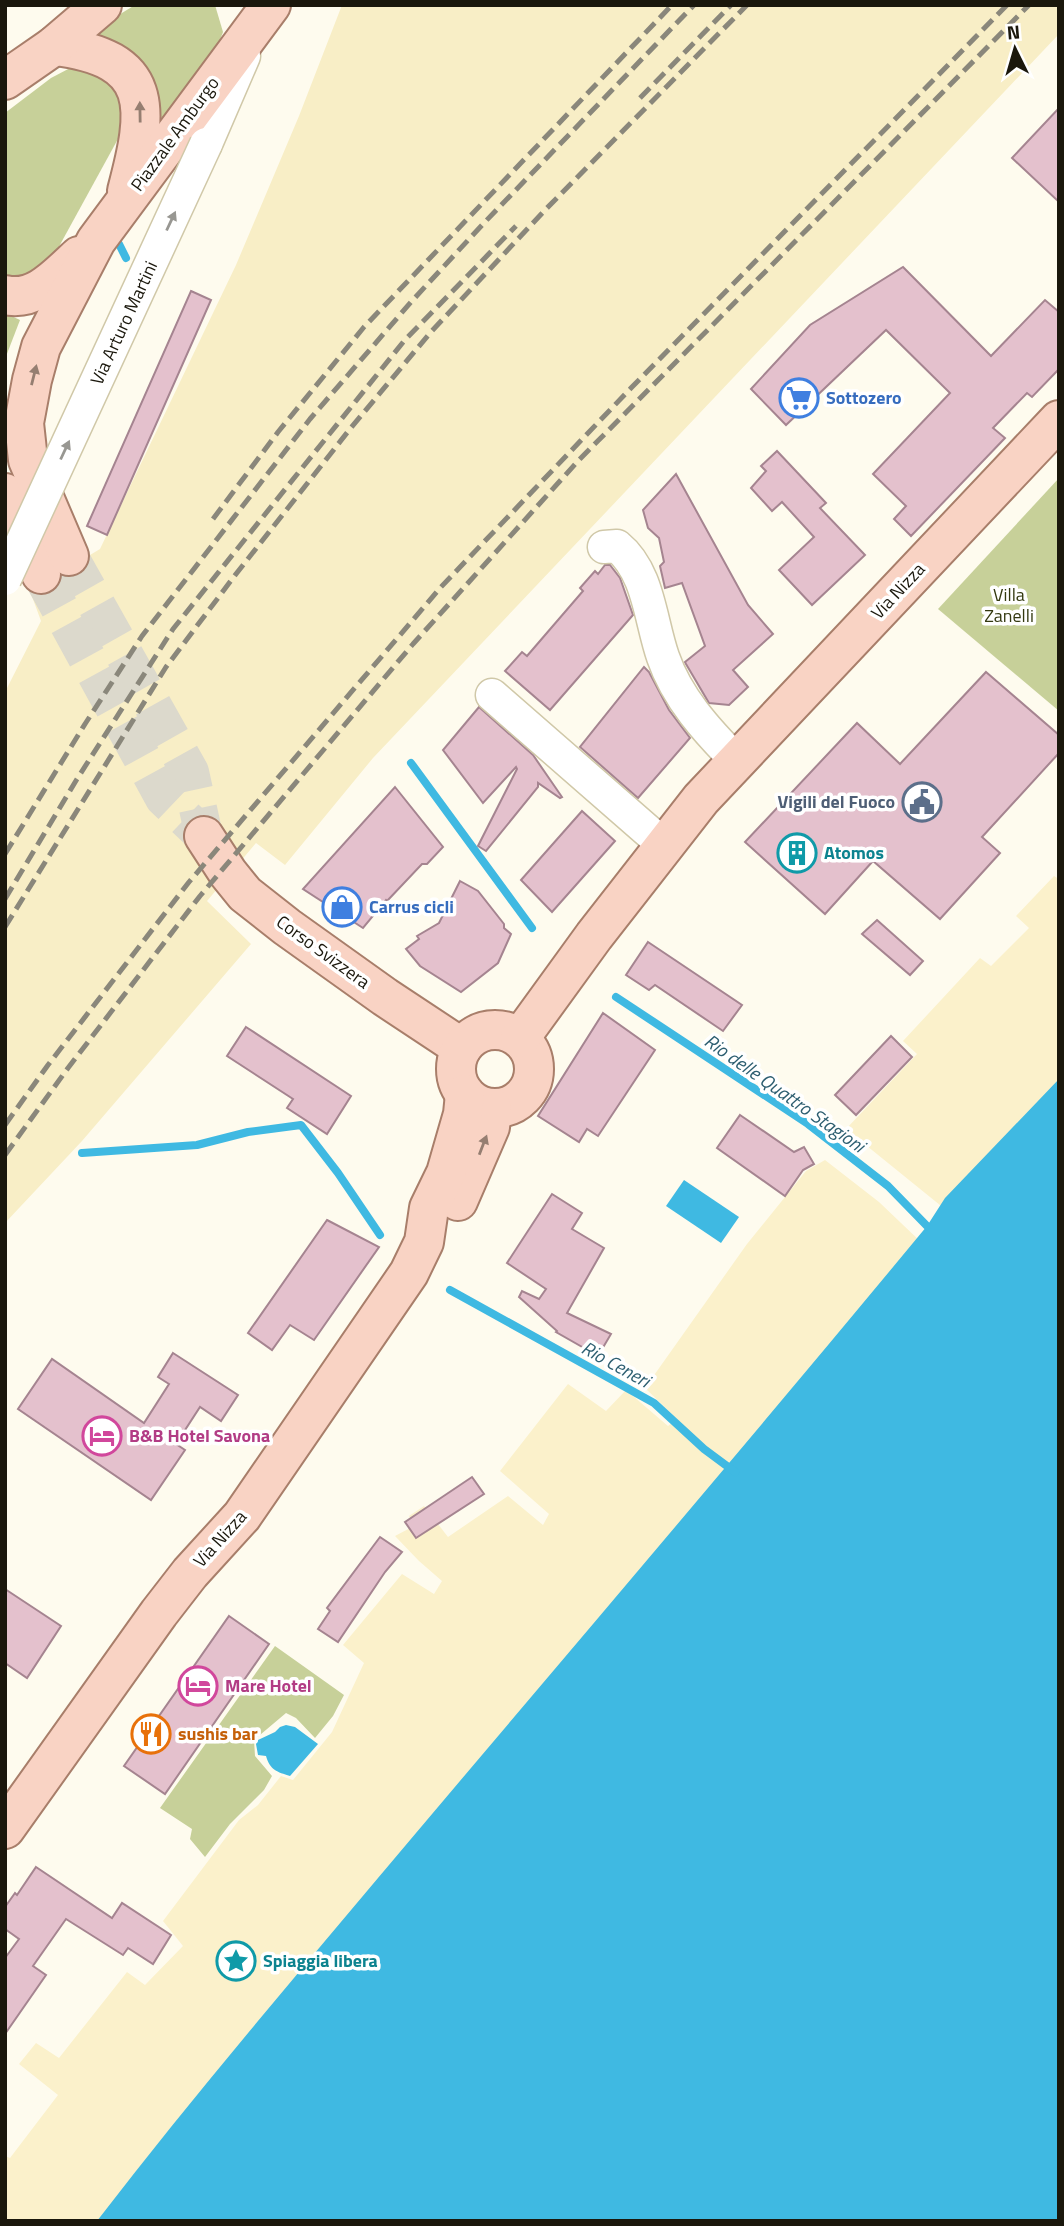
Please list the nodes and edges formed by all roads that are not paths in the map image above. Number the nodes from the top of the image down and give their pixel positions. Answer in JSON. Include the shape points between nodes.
{"nodes":[{"id":1,"x":102,"y":5,"type":"edge"},
{"id":2,"x":247,"y":30,"type":"edge"},
{"id":3,"x":54,"y":46,"type":"junction"},
{"id":4,"x":5,"y":80,"type":"edge"},
{"id":5,"x":124,"y":203,"type":"junction"},
{"id":6,"x":96,"y":241,"type":"junction"},
{"id":7,"x":5,"y":295,"type":"edge"},
{"id":8,"x":1059,"y":420,"type":"edge"},
{"id":9,"x":5,"y":493,"type":"edge"},
{"id":10,"x":604,"y":547,"type":"dead end"},
{"id":11,"x":39,"y":570,"type":"edge"},
{"id":12,"x":492,"y":695,"type":"dead end"},
{"id":13,"x":737,"y":761,"type":"junction"},
{"id":14,"x":204,"y":836,"type":"dead end"},
{"id":15,"x":665,"y":846,"type":"junction"},
{"id":16,"x":520,"y":1038,"type":"junction"},
{"id":17,"x":462,"y":1048,"type":"junction"},
{"id":18,"x":479,"y":1101,"type":"junction"},
{"id":19,"x":5,"y":1829,"type":"edge"}],
"edges":[{"from":1,"to":3,"type":"main road"},
{"from":2,"to":5,"type":"main road","name":"Piazzale Amburgo"},
{"from":11,"to":2,"type":"street","name":"Via Arturo Martini","one_way":true,"bridge":true},
{"from":3,"to":4,"type":"main road"},
{"from":5,"to":3,"type":"main road","one_way":true,"via":[[140,122],[137,88],[122,70],[96,54]]},
{"from":5,"to":6,"type":"main road","name":"Piazzale Amburgo"},
{"from":6,"to":7,"type":"main road","name":"Piazzale Amburgo","via":[[41,289],[26,296]]},
{"from":11,"to":6,"type":"main road","name":"Piazzale Amburgo","one_way":true,"via":[[24,423],[41,347]]},
{"from":8,"to":13,"type":"main road","name":"Via Nizza"},
{"from":9,"to":11,"type":"main road"},
{"from":10,"to":13,"type":"street","via":[[617,546],[629,555],[646,595],[663,659],[702,726]]},
{"from":12,"to":15,"type":"street"},
{"from":13,"to":15,"type":"main road","name":"Via Nizza"},
{"from":14,"to":17,"type":"main road","name":"Corso Svizzera","via":[[245,894]]},
{"from":15,"to":16,"type":"main road","name":"Via Nizza"},
{"from":16,"to":17,"type":"main road","via":[[508,1032],[482,1032]]},
{"from":16,"to":18,"type":"main road","via":[[533,1059],[532,1083],[526,1094],[505,1107]]},
{"from":17,"to":18,"type":"main road","via":[[457,1059],[459,1084]]},
{"from":18,"to":19,"type":"main road","name":"Via Nizza","via":[[490,1127],[448,1221],[424,1242],[409,1273],[242,1516],[159,1613]]}]}
